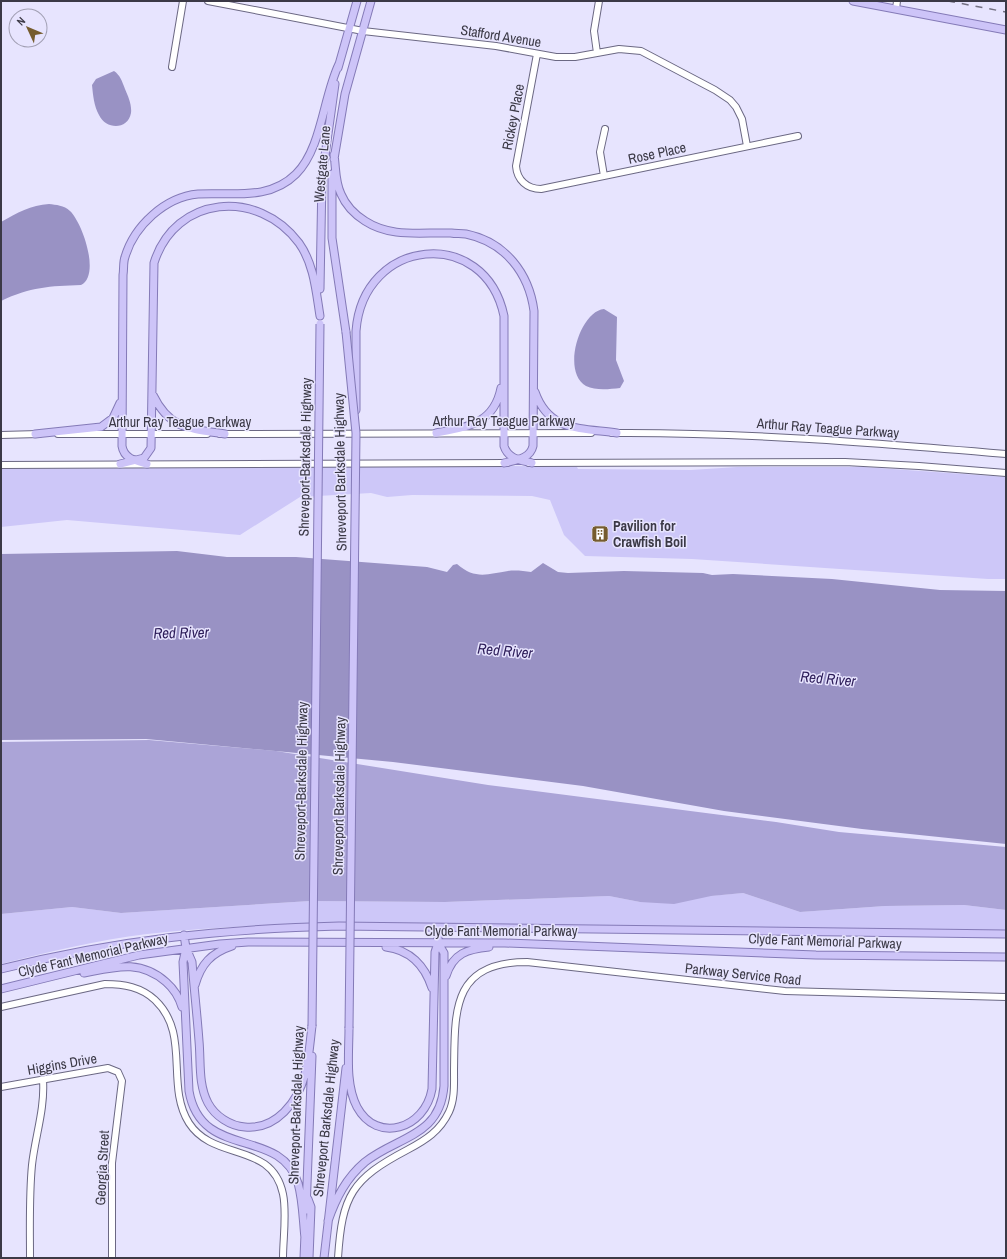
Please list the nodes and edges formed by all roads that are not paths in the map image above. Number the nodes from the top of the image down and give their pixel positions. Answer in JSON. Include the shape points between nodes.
{"nodes":[{"id":1,"x":183,"y":1,"type":"edge"},
{"id":2,"x":208,"y":1,"type":"edge"},
{"id":3,"x":244,"y":1,"type":"edge"},
{"id":4,"x":357,"y":1,"type":"edge"},
{"id":5,"x":371,"y":1,"type":"edge"},
{"id":6,"x":599,"y":1,"type":"edge"},
{"id":7,"x":854,"y":1,"type":"edge"},
{"id":8,"x":897,"y":1,"type":"edge"},
{"id":9,"x":243,"y":8,"type":"junction"},
{"id":10,"x":896,"y":9,"type":"junction"},
{"id":11,"x":349,"y":28,"type":"junction"},
{"id":12,"x":1006,"y":30,"type":"edge"},
{"id":13,"x":363,"y":31,"type":"junction"},
{"id":14,"x":597,"y":53,"type":"junction"},
{"id":15,"x":537,"y":54,"type":"junction"},
{"id":16,"x":339,"y":64,"type":"junction"},
{"id":17,"x":172,"y":67,"type":"dead end"},
{"id":18,"x":606,"y":129,"type":"dead end"},
{"id":19,"x":798,"y":136,"type":"dead end"},
{"id":20,"x":747,"y":146,"type":"junction"},
{"id":21,"x":334,"y":155,"type":"junction"},
{"id":22,"x":604,"y":176,"type":"junction"},
{"id":23,"x":523,"y":183,"type":"joint"},
{"id":24,"x":320,"y":316,"type":"junction"},
{"id":25,"x":320,"y":324,"type":"joint"},
{"id":26,"x":346,"y":332,"type":"joint"},
{"id":27,"x":503,"y":370,"type":"junction"},
{"id":28,"x":533,"y":388,"type":"junction"},
{"id":29,"x":152,"y":393,"type":"junction"},
{"id":30,"x":122,"y":395,"type":"junction"},
{"id":31,"x":617,"y":432,"type":"junction"},
{"id":32,"x":356,"y":433,"type":"junction"},
{"id":33,"x":436,"y":433,"type":"junction"},
{"id":34,"x":504,"y":433,"type":"junction"},
{"id":35,"x":533,"y":433,"type":"junction"},
{"id":36,"x":35,"y":434,"type":"junction"},
{"id":37,"x":152,"y":434,"type":"junction"},
{"id":38,"x":225,"y":434,"type":"junction"},
{"id":39,"x":1,"y":435,"type":"edge"},
{"id":40,"x":122,"y":435,"type":"junction"},
{"id":41,"x":1006,"y":454,"type":"edge"},
{"id":42,"x":519,"y":460,"type":"junction"},
{"id":43,"x":134,"y":461,"type":"junction"},
{"id":44,"x":504,"y":463,"type":"junction"},
{"id":45,"x":532,"y":463,"type":"junction"},
{"id":46,"x":120,"y":464,"type":"junction"},
{"id":47,"x":147,"y":464,"type":"junction"},
{"id":48,"x":1,"y":465,"type":"edge"},
{"id":49,"x":1006,"y":473,"type":"edge"},
{"id":50,"x":438,"y":928,"type":"junction"},
{"id":51,"x":1006,"y":934,"type":"edge"},
{"id":52,"x":184,"y":935,"type":"junction"},
{"id":53,"x":248,"y":942,"type":"junction"},
{"id":54,"x":362,"y":943,"type":"junction"},
{"id":55,"x":438,"y":943,"type":"junction"},
{"id":56,"x":505,"y":943,"type":"junction"},
{"id":57,"x":186,"y":948,"type":"junction"},
{"id":58,"x":1006,"y":957,"type":"edge"},
{"id":59,"x":1,"y":969,"type":"edge"},
{"id":60,"x":27,"y":983,"type":"junction"},
{"id":61,"x":444,"y":984,"type":"junction"},
{"id":62,"x":1,"y":989,"type":"edge"},
{"id":63,"x":194,"y":989,"type":"junction"},
{"id":64,"x":434,"y":992,"type":"junction"},
{"id":65,"x":1006,"y":997,"type":"edge"},
{"id":66,"x":1,"y":1007,"type":"edge"},
{"id":67,"x":185,"y":1018,"type":"junction"},
{"id":68,"x":312,"y":1026,"type":"junction"},
{"id":69,"x":349,"y":1028,"type":"junction"},
{"id":70,"x":122,"y":1079,"type":"joint"},
{"id":71,"x":43,"y":1080,"type":"junction"},
{"id":72,"x":1,"y":1087,"type":"edge"},
{"id":73,"x":306,"y":1195,"type":"junction"},
{"id":74,"x":328,"y":1221,"type":"junction"},
{"id":75,"x":305,"y":1238,"type":"junction"},
{"id":76,"x":30,"y":1258,"type":"edge"},
{"id":77,"x":112,"y":1258,"type":"edge"},
{"id":78,"x":283,"y":1258,"type":"edge"},
{"id":79,"x":304,"y":1258,"type":"edge"},
{"id":80,"x":309,"y":1258,"type":"edge"},
{"id":81,"x":324,"y":1258,"type":"edge"},
{"id":82,"x":338,"y":1258,"type":"edge"}],
"edges":[{"from":1,"to":17,"type":"street"},
{"from":2,"to":9,"type":"street","name":"Stafford Avenue"},
{"from":3,"to":9,"type":"street"},
{"from":4,"to":11,"type":"main road","name":"Westgate Lane"},
{"from":5,"to":13,"type":"main road","name":"Westgate Lane"},
{"from":6,"to":14,"type":"street","via":[[594,31]]},
{"from":7,"to":10,"type":"main road"},
{"from":8,"to":10,"type":"street"},
{"from":9,"to":11,"type":"street","name":"Stafford Avenue"},
{"from":10,"to":12,"type":"main road"},
{"from":11,"to":13,"type":"street","name":"Stafford Avenue"},
{"from":11,"to":16,"type":"main road","name":"Westgate Lane"},
{"from":13,"to":15,"type":"street","name":"Stafford Avenue","via":[[462,42]]},
{"from":13,"to":21,"type":"main road","name":"Westgate Lane","via":[[342,108]]},
{"from":14,"to":15,"type":"street","name":"Stafford Avenue","via":[[569,58]]},
{"from":14,"to":20,"type":"street","name":"Stafford Avenue","via":[[619,49],[641,51],[720,92],[740,112]]},
{"from":15,"to":23,"type":"street","name":"Rickey Place","via":[[516,166]]},
{"from":16,"to":24,"type":"main road","name":"Westgate Lane","via":[[328,121],[322,177]]},
{"from":16,"to":30,"type":"main road","via":[[330,85],[310,154],[296,174],[284,184],[256,194],[196,194],[184,197],[161,209],[140,228],[125,257],[123,275]]},
{"from":18,"to":22,"type":"street","via":[[600,152]]},
{"from":19,"to":20,"type":"street","name":"Rose Place"},
{"from":20,"to":22,"type":"street","name":"Rose Place"},
{"from":21,"to":26,"type":"main road","name":"Westgate Lane","via":[[331,221]]},
{"from":21,"to":28,"type":"main road","via":[[341,195],[348,207],[369,224],[380,229],[408,234],[466,234],[487,242],[515,262],[527,282],[533,300]]},
{"from":22,"to":23,"type":"street","name":"Rose Place","via":[[540,189]]},
{"from":24,"to":25,"type":"main road","name":"Westgate Lane"},
{"from":24,"to":29,"type":"main road","via":[[311,267],[291,234],[273,220],[249,210],[222,206],[202,210],[179,223],[170,232],[163,241],[154,263]]},
{"from":25,"to":68,"type":"main road","name":"Shreveport-Barksdale Highway","bridge":true},
{"from":26,"to":32,"type":"main road","name":"Shreveport Barksdale Highway","bridge":true},
{"from":27,"to":32,"type":"main road","bridge":true,"via":[[504,316],[495,292],[478,270],[454,256],[418,255],[399,261],[380,275],[363,297],[357,318]]},
{"from":27,"to":33,"type":"main road","via":[[499,397],[486,416],[471,426]]},
{"from":27,"to":34,"type":"main road"},
{"from":28,"to":31,"type":"main road","via":[[543,408],[557,422],[573,427]]},
{"from":28,"to":35,"type":"main road"},
{"from":29,"to":37,"type":"main road"},
{"from":29,"to":38,"type":"main road","via":[[163,413],[177,424],[191,429]]},
{"from":30,"to":36,"type":"main road","via":[[115,415],[101,427]]},
{"from":30,"to":40,"type":"main road"},
{"from":31,"to":35,"type":"street","name":"Arthur Ray Teague Parkway"},
{"from":31,"to":41,"type":"street","name":"Arthur Ray Teague Parkway","via":[[790,436]]},
{"from":32,"to":69,"type":"main road","name":"Shreveport Barksdale Highway","bridge":true},
{"from":33,"to":34,"type":"street","name":"Arthur Ray Teague Parkway"},
{"from":33,"to":38,"type":"street","name":"Arthur Ray Teague Parkway"},
{"from":34,"to":35,"type":"street","name":"Arthur Ray Teague Parkway"},
{"from":34,"to":42,"type":"main road","via":[[506,451],[511,457]]},
{"from":35,"to":42,"type":"main road","via":[[532,451]]},
{"from":36,"to":39,"type":"street","name":"Arthur Ray Teague Parkway"},
{"from":36,"to":40,"type":"street","name":"Arthur Ray Teague Parkway"},
{"from":37,"to":38,"type":"street","name":"Arthur Ray Teague Parkway"},
{"from":37,"to":40,"type":"street","name":"Arthur Ray Teague Parkway"},
{"from":37,"to":43,"type":"main road","via":[[150,453]]},
{"from":40,"to":43,"type":"main road","via":[[123,450]]},
{"from":42,"to":44,"type":"main road"},
{"from":42,"to":45,"type":"main road"},
{"from":43,"to":46,"type":"main road"},
{"from":43,"to":47,"type":"main road"},
{"from":44,"to":45,"type":"street"},
{"from":44,"to":47,"type":"street"},
{"from":45,"to":49,"type":"street","via":[[845,462]]},
{"from":46,"to":47,"type":"street"},
{"from":46,"to":48,"type":"street"},
{"from":50,"to":51,"type":"main road","name":"Clyde Fant Memorial Parkway"},
{"from":50,"to":52,"type":"main road","name":"Clyde Fant Memorial Parkway","via":[[284,928]]},
{"from":50,"to":55,"type":"main road"},
{"from":52,"to":57,"type":"main road"},
{"from":52,"to":59,"type":"main road","name":"Clyde Fant Memorial Parkway","via":[[74,952]]},
{"from":53,"to":54,"type":"main road","name":"Clyde Fant Memorial Parkway"},
{"from":53,"to":57,"type":"main road","name":"Clyde Fant Memorial Parkway"},
{"from":53,"to":63,"type":"main road","via":[[212,955],[199,972]]},
{"from":54,"to":55,"type":"main road","name":"Clyde Fant Memorial Parkway"},
{"from":54,"to":64,"type":"main road","via":[[405,952],[424,970]]},
{"from":55,"to":56,"type":"main road","name":"Clyde Fant Memorial Parkway"},
{"from":55,"to":61,"type":"main road","via":[[444,953]]},
{"from":55,"to":64,"type":"main road","via":[[435,952]]},
{"from":56,"to":58,"type":"main road","name":"Clyde Fant Memorial Parkway","via":[[816,955]]},
{"from":56,"to":61,"type":"main road","via":[[471,949],[458,955],[448,969]]},
{"from":57,"to":60,"type":"main road","name":"Clyde Fant Memorial Parkway","via":[[139,955]]},
{"from":57,"to":63,"type":"main road","via":[[192,962]]},
{"from":57,"to":67,"type":"main road","via":[[183,962]]},
{"from":60,"to":62,"type":"main road","name":"Clyde Fant Memorial Parkway"},
{"from":60,"to":67,"type":"main road","via":[[114,967],[141,967],[162,978],[175,991],[181,1001]]},
{"from":61,"to":74,"type":"main road","via":[[444,1086],[440,1107],[432,1120],[418,1133],[376,1155],[356,1171],[338,1195]]},
{"from":63,"to":68,"type":"main road","via":[[204,1095],[218,1116],[240,1127],[265,1125],[279,1117],[291,1105],[306,1073]]},
{"from":64,"to":69,"type":"main road","via":[[430,1098],[422,1113],[409,1124],[392,1128],[382,1126],[366,1118],[359,1110],[353,1096],[350,1077]]},
{"from":65,"to":82,"type":"street","name":"Parkway Service Road","via":[[785,991],[527,962],[494,966],[481,973],[466,988],[459,1000],[456,1012],[454,1092],[450,1110],[437,1131],[426,1140],[375,1168],[354,1188],[343,1217]]},
{"from":66,"to":78,"type":"street","via":[[105,984],[135,987],[152,997],[164,1009],[172,1024],[176,1041],[181,1104],[191,1125],[216,1146],[257,1158],[270,1168],[279,1181],[284,1201]]},
{"from":67,"to":75,"type":"main road","via":[[189,1091],[195,1111],[202,1122],[218,1134],[270,1152],[288,1167],[298,1183]]},
{"from":68,"to":73,"type":"main road","name":"Shreveport-Barksdale Highway"},
{"from":69,"to":74,"type":"main road","name":"Shreveport Barksdale Highway"},
{"from":70,"to":71,"type":"street","name":"Higgins Drive","via":[[118,1072],[108,1068]]},
{"from":70,"to":77,"type":"street","name":"Georgia Street","via":[[112,1163]]},
{"from":71,"to":72,"type":"street","name":"Higgins Drive"},
{"from":71,"to":76,"type":"street","via":[[42,1109],[30,1192]]},
{"from":73,"to":75,"type":"main road","name":"Shreveport-Barksdale Highway"},
{"from":73,"to":80,"type":"main road","via":[[311,1207]]},
{"from":74,"to":81,"type":"main road","name":"Shreveport Barksdale Highway"},
{"from":75,"to":79,"type":"main road"}]}
